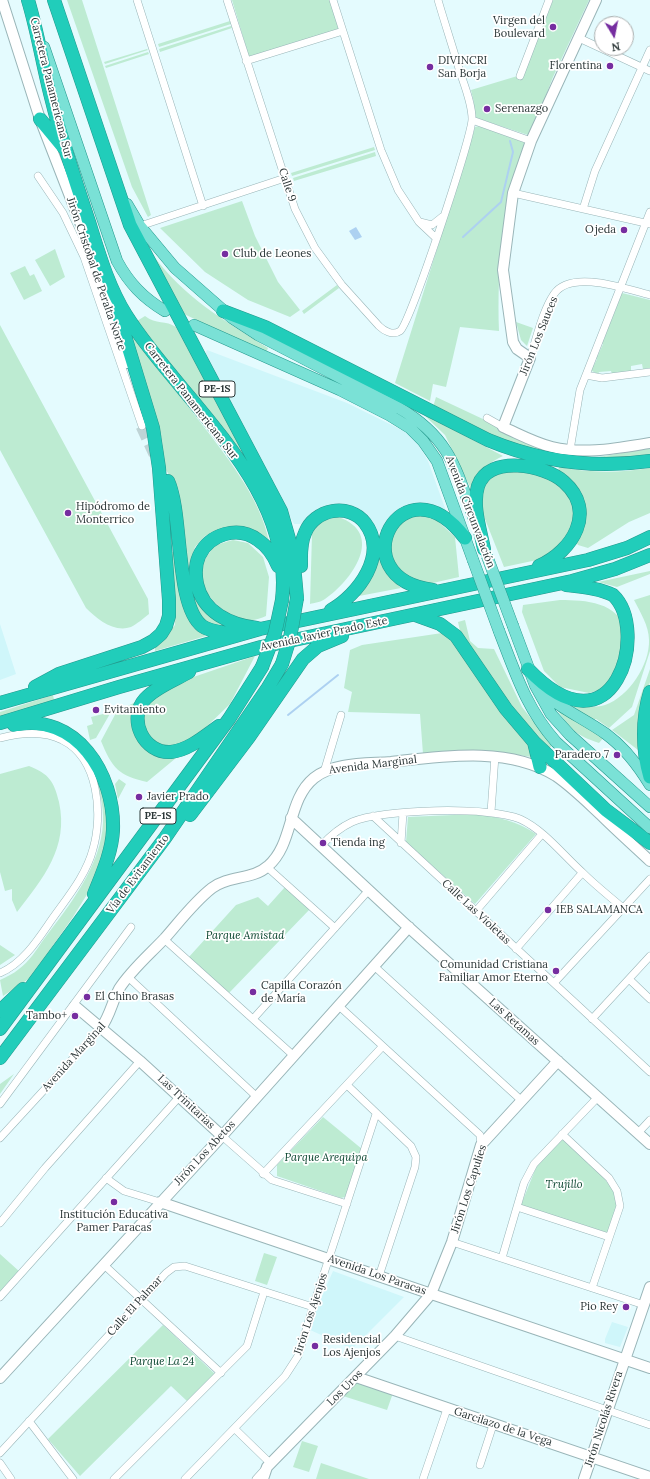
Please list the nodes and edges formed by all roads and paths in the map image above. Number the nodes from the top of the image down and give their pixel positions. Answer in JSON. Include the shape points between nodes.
{"nodes":[{"id":1,"x":2,"y":0,"type":"edge"},
{"id":2,"x":28,"y":0,"type":"edge"},
{"id":3,"x":54,"y":0,"type":"edge"},
{"id":4,"x":137,"y":0,"type":"edge"},
{"id":5,"x":227,"y":0,"type":"edge"},
{"id":6,"x":333,"y":0,"type":"edge"},
{"id":7,"x":438,"y":0,"type":"edge"},
{"id":8,"x":549,"y":0,"type":"edge"},
{"id":9,"x":596,"y":0,"type":"edge"},
{"id":10,"x":33,"y":18,"type":"junction"},
{"id":11,"x":343,"y":31,"type":"junction"},
{"id":12,"x":579,"y":38,"type":"junction"},
{"id":13,"x":650,"y":50,"type":"edge"},
{"id":14,"x":246,"y":61,"type":"junction"},
{"id":15,"x":642,"y":68,"type":"junction"},
{"id":16,"x":650,"y":71,"type":"edge"},
{"id":17,"x":520,"y":76,"type":"dead end"},
{"id":18,"x":40,"y":119,"type":"junction"},
{"id":19,"x":472,"y":120,"type":"junction"},
{"id":20,"x":531,"y":141,"type":"junction"},
{"id":21,"x":66,"y":150,"type":"junction"},
{"id":22,"x":38,"y":176,"type":"dead end"},
{"id":23,"x":285,"y":178,"type":"junction"},
{"id":24,"x":116,"y":186,"type":"junction"},
{"id":25,"x":513,"y":193,"type":"junction"},
{"id":26,"x":203,"y":206,"type":"junction"},
{"id":27,"x":583,"y":209,"type":"junction"},
{"id":28,"x":650,"y":212,"type":"edge"},
{"id":29,"x":445,"y":214,"type":"junction"},
{"id":30,"x":419,"y":221,"type":"junction"},
{"id":31,"x":647,"y":224,"type":"edge"},
{"id":32,"x":140,"y":226,"type":"junction"},
{"id":33,"x":436,"y":238,"type":"junction"},
{"id":34,"x":108,"y":281,"type":"junction"},
{"id":35,"x":619,"y":288,"type":"junction"},
{"id":36,"x":650,"y":295,"type":"edge"},
{"id":37,"x":165,"y":311,"type":"dead end"},
{"id":38,"x":223,"y":311,"type":"junction"},
{"id":39,"x":194,"y":325,"type":"dead end"},
{"id":40,"x":530,"y":358,"type":"junction"},
{"id":41,"x":650,"y":372,"type":"edge"},
{"id":42,"x":586,"y":375,"type":"junction"},
{"id":43,"x":142,"y":386,"type":"junction"},
{"id":44,"x":487,"y":418,"type":"dead end"},
{"id":45,"x":142,"y":426,"type":"tunnel mouth"},
{"id":46,"x":503,"y":426,"type":"junction"},
{"id":47,"x":650,"y":443,"type":"edge"},
{"id":48,"x":570,"y":450,"type":"junction"},
{"id":49,"x":650,"y":461,"type":"edge"},
{"id":50,"x":168,"y":481,"type":"dead end"},
{"id":51,"x":650,"y":537,"type":"edge"},
{"id":52,"x":465,"y":538,"type":"junction"},
{"id":53,"x":486,"y":552,"type":"junction"},
{"id":54,"x":650,"y":555,"type":"edge"},
{"id":55,"x":650,"y":565,"type":"edge"},
{"id":56,"x":616,"y":569,"type":"junction"},
{"id":57,"x":517,"y":575,"type":"junction"},
{"id":58,"x":283,"y":576,"type":"junction"},
{"id":59,"x":556,"y":584,"type":"junction"},
{"id":60,"x":442,"y":590,"type":"junction"},
{"id":61,"x":296,"y":598,"type":"junction"},
{"id":62,"x":414,"y":614,"type":"junction"},
{"id":63,"x":322,"y":615,"type":"junction"},
{"id":64,"x":638,"y":620,"type":"dead end"},
{"id":65,"x":373,"y":623,"type":"junction"},
{"id":66,"x":260,"y":629,"type":"junction"},
{"id":67,"x":238,"y":635,"type":"junction"},
{"id":68,"x":208,"y":661,"type":"junction"},
{"id":69,"x":282,"y":664,"type":"joint"},
{"id":70,"x":262,"y":667,"type":"joint"},
{"id":71,"x":528,"y":669,"type":"junction"},
{"id":72,"x":630,"y":682,"type":"dead end"},
{"id":73,"x":535,"y":685,"type":"junction"},
{"id":74,"x":650,"y":692,"type":"edge"},
{"id":75,"x":20,"y":697,"type":"junction"},
{"id":76,"x":0,"y":703,"type":"edge"},
{"id":77,"x":341,"y":715,"type":"dead end"},
{"id":78,"x":229,"y":719,"type":"junction"},
{"id":79,"x":0,"y":723,"type":"edge"},
{"id":80,"x":0,"y":728,"type":"edge"},
{"id":81,"x":0,"y":738,"type":"edge"},
{"id":82,"x":534,"y":742,"type":"junction"},
{"id":83,"x":495,"y":756,"type":"junction"},
{"id":84,"x":540,"y":767,"type":"junction"},
{"id":85,"x":324,"y":772,"type":"junction"},
{"id":86,"x":650,"y":777,"type":"edge"},
{"id":87,"x":650,"y":785,"type":"edge"},
{"id":88,"x":650,"y":807,"type":"edge"},
{"id":89,"x":606,"y":810,"type":"junction"},
{"id":90,"x":491,"y":812,"type":"junction"},
{"id":91,"x":404,"y":813,"type":"junction"},
{"id":92,"x":373,"y":816,"type":"junction"},
{"id":93,"x":291,"y":818,"type":"junction"},
{"id":94,"x":650,"y":828,"type":"edge"},
{"id":95,"x":620,"y":833,"type":"junction"},
{"id":96,"x":542,"y":834,"type":"junction"},
{"id":97,"x":165,"y":838,"type":"junction"},
{"id":98,"x":401,"y":842,"type":"junction"},
{"id":99,"x":650,"y":843,"type":"edge"},
{"id":100,"x":321,"y":846,"type":"junction"},
{"id":101,"x":650,"y":861,"type":"edge"},
{"id":102,"x":267,"y":867,"type":"junction"},
{"id":103,"x":582,"y":873,"type":"junction"},
{"id":104,"x":650,"y":879,"type":"edge"},
{"id":105,"x":369,"y":890,"type":"junction"},
{"id":106,"x":623,"y":908,"type":"junction"},
{"id":107,"x":476,"y":911,"type":"junction"},
{"id":108,"x":87,"y":912,"type":"junction"},
{"id":109,"x":131,"y":927,"type":"dead end"},
{"id":110,"x":335,"y":928,"type":"junction"},
{"id":111,"x":409,"y":928,"type":"junction"},
{"id":112,"x":164,"y":939,"type":"junction"},
{"id":113,"x":516,"y":949,"type":"junction"},
{"id":114,"x":650,"y":956,"type":"edge"},
{"id":115,"x":374,"y":966,"type":"junction"},
{"id":116,"x":0,"y":973,"type":"edge"},
{"id":117,"x":39,"y":977,"type":"junction"},
{"id":118,"x":128,"y":978,"type":"junction"},
{"id":119,"x":629,"y":979,"type":"junction"},
{"id":120,"x":554,"y":983,"type":"junction"},
{"id":121,"x":650,"y":999,"type":"edge"},
{"id":122,"x":75,"y":1006,"type":"junction"},
{"id":123,"x":339,"y":1006,"type":"junction"},
{"id":124,"x":0,"y":1011,"type":"edge"},
{"id":125,"x":592,"y":1018,"type":"junction"},
{"id":126,"x":253,"y":1019,"type":"junction"},
{"id":127,"x":101,"y":1028,"type":"junction"},
{"id":128,"x":0,"y":1029,"type":"edge"},
{"id":129,"x":382,"y":1047,"type":"junction"},
{"id":130,"x":294,"y":1056,"type":"junction"},
{"id":131,"x":0,"y":1058,"type":"edge"},
{"id":132,"x":140,"y":1061,"type":"junction"},
{"id":133,"x":558,"y":1061,"type":"junction"},
{"id":134,"x":650,"y":1072,"type":"edge"},
{"id":135,"x":347,"y":1085,"type":"junction"},
{"id":136,"x":180,"y":1096,"type":"junction"},
{"id":137,"x":257,"y":1097,"type":"junction"},
{"id":138,"x":598,"y":1097,"type":"junction"},
{"id":139,"x":522,"y":1101,"type":"junction"},
{"id":140,"x":0,"y":1104,"type":"edge"},
{"id":141,"x":376,"y":1114,"type":"junction"},
{"id":142,"x":650,"y":1120,"type":"edge"},
{"id":143,"x":638,"y":1133,"type":"junction"},
{"id":144,"x":562,"y":1134,"type":"junction"},
{"id":145,"x":222,"y":1136,"type":"junction"},
{"id":146,"x":0,"y":1138,"type":"edge"},
{"id":147,"x":650,"y":1144,"type":"edge"},
{"id":148,"x":482,"y":1145,"type":"junction"},
{"id":149,"x":263,"y":1174,"type":"junction"},
{"id":150,"x":106,"y":1178,"type":"junction"},
{"id":151,"x":160,"y":1202,"type":"junction"},
{"id":152,"x":347,"y":1204,"type":"junction"},
{"id":153,"x":517,"y":1207,"type":"junction"},
{"id":154,"x":0,"y":1223,"type":"edge"},
{"id":155,"x":610,"y":1237,"type":"junction"},
{"id":156,"x":452,"y":1242,"type":"junction"},
{"id":157,"x":502,"y":1258,"type":"junction"},
{"id":158,"x":329,"y":1259,"type":"junction"},
{"id":159,"x":103,"y":1264,"type":"junction"},
{"id":160,"x":379,"y":1276,"type":"junction"},
{"id":161,"x":650,"y":1287,"type":"edge"},
{"id":162,"x":592,"y":1288,"type":"junction"},
{"id":163,"x":264,"y":1292,"type":"junction"},
{"id":164,"x":431,"y":1294,"type":"junction"},
{"id":165,"x":0,"y":1297,"type":"edge"},
{"id":166,"x":141,"y":1300,"type":"junction"},
{"id":167,"x":644,"y":1305,"type":"junction"},
{"id":168,"x":312,"y":1307,"type":"junction"},
{"id":169,"x":395,"y":1336,"type":"junction"},
{"id":170,"x":624,"y":1359,"type":"junction"},
{"id":171,"x":650,"y":1368,"type":"edge"},
{"id":172,"x":220,"y":1373,"type":"junction"},
{"id":173,"x":356,"y":1377,"type":"junction"},
{"id":174,"x":0,"y":1378,"type":"edge"},
{"id":175,"x":447,"y":1409,"type":"junction"},
{"id":176,"x":607,"y":1410,"type":"junction"},
{"id":177,"x":29,"y":1421,"type":"junction"},
{"id":178,"x":493,"y":1425,"type":"junction"},
{"id":179,"x":650,"y":1425,"type":"edge"},
{"id":180,"x":235,"y":1428,"type":"junction"},
{"id":181,"x":0,"y":1453,"type":"edge"},
{"id":182,"x":592,"y":1456,"type":"junction"},
{"id":183,"x":0,"y":1463,"type":"edge"},
{"id":184,"x":480,"y":1465,"type":"dead end"},
{"id":185,"x":269,"y":1466,"type":"junction"},
{"id":186,"x":637,"y":1476,"type":"edge"},
{"id":187,"x":650,"y":1477,"type":"edge"},
{"id":188,"x":12,"y":1479,"type":"edge"},
{"id":189,"x":73,"y":1479,"type":"edge"},
{"id":190,"x":114,"y":1479,"type":"edge"},
{"id":191,"x":185,"y":1479,"type":"edge"},
{"id":192,"x":256,"y":1479,"type":"edge"},
{"id":193,"x":263,"y":1479,"type":"edge"},
{"id":194,"x":423,"y":1479,"type":"edge"},
{"id":195,"x":584,"y":1479,"type":"edge"}],
"edges":[{"from":1,"to":18,"type":"street","name":"Jirón Cristobal de Peralta Norte"},
{"from":2,"to":10,"type":"highway","name":"Carretera Panamericana Sur","number":"PE-1S"},
{"from":3,"to":24,"type":"highway","name":"Carretera Panamericana Sur","number":"PE-1S"},
{"from":4,"to":26,"type":"street"},
{"from":5,"to":14,"type":"street","name":"Calle 9"},
{"from":6,"to":11,"type":"street"},
{"from":7,"to":19,"type":"street","via":[[467,92]]},
{"from":8,"to":17,"type":"street"},
{"from":9,"to":12,"type":"street"},
{"from":10,"to":21,"type":"highway","name":"Carretera Panamericana Sur","number":"PE-1S"},
{"from":10,"to":37,"type":"main road","via":[[117,261],[137,291]]},
{"from":11,"to":14,"type":"street"},
{"from":11,"to":30,"type":"street","via":[[381,150],[398,190]]},
{"from":12,"to":15,"type":"street"},
{"from":12,"to":20,"type":"street"},
{"from":13,"to":15,"type":"street"},
{"from":14,"to":23,"type":"street","name":"Calle 9"},
{"from":15,"to":16,"type":"street"},
{"from":15,"to":27,"type":"street","via":[[596,171]]},
{"from":18,"to":21,"type":"highway"},
{"from":18,"to":43,"type":"street","name":"Jirón Cristobal de Peralta Norte","via":[[85,235],[130,369]]},
{"from":19,"to":20,"type":"street"},
{"from":19,"to":29,"type":"street"},
{"from":20,"to":25,"type":"street"},
{"from":21,"to":34,"type":"highway","name":"Carretera Panamericana Sur","number":"PE-1S"},
{"from":22,"to":45,"type":"street","via":[[63,213],[84,257]]},
{"from":23,"to":26,"type":"street"},
{"from":23,"to":33,"type":"street","name":"Calle 9","via":[[295,209],[315,248],[333,273],[383,330],[392,334],[400,331],[408,317]]},
{"from":24,"to":32,"type":"main road","name":"Avenida Circunvalación"},
{"from":24,"to":61,"type":"highway","name":"Carretera Panamericana Sur","number":"PE-1S","via":[[139,244],[281,511],[294,557]]},
{"from":25,"to":27,"type":"street"},
{"from":25,"to":40,"type":"street","via":[[503,270],[504,290],[513,342],[517,349]]},
{"from":26,"to":32,"type":"street"},
{"from":27,"to":31,"type":"street"},
{"from":28,"to":31,"type":"street"},
{"from":29,"to":30,"type":"street","via":[[432,225]]},
{"from":29,"to":33,"type":"street"},
{"from":30,"to":33,"type":"street"},
{"from":31,"to":35,"type":"street"},
{"from":32,"to":38,"type":"main road","name":"Avenida Circunvalación","via":[[175,268]]},
{"from":34,"to":43,"type":"highway"},
{"from":34,"to":58,"type":"highway","name":"Carretera Panamericana Sur","number":"PE-1S","via":[[139,334],[200,408],[246,473],[271,521],[280,552]]},
{"from":35,"to":36,"type":"street","name":"Jirón Los Sauces"},
{"from":35,"to":40,"type":"street","name":"Jirón Los Sauces","via":[[577,281],[554,293]]},
{"from":35,"to":42,"type":"street"},
{"from":38,"to":49,"type":"highway","via":[[265,327],[509,449],[568,463],[611,465]]},
{"from":38,"to":53,"type":"main road","name":"Avenida Circunvalación","via":[[258,335],[399,408],[433,432],[454,465]]},
{"from":39,"to":52,"type":"main road","name":"Avenida Circunvalación","via":[[340,390],[410,428],[437,461]]},
{"from":40,"to":46,"type":"street","name":"Jirón Los Sauces"},
{"from":41,"to":42,"type":"street","via":[[602,378]]},
{"from":42,"to":48,"type":"street","via":[[580,390]]},
{"from":43,"to":75,"type":"highway","via":[[151,418],[159,468],[169,600],[166,626],[161,634],[148,644],[59,674]]},
{"from":44,"to":46,"type":"street"},
{"from":46,"to":48,"type":"street","via":[[538,443]]},
{"from":47,"to":48,"type":"street","via":[[604,450]]},
{"from":50,"to":67,"type":"highway","via":[[173,496],[181,563],[193,614],[209,630]]},
{"from":51,"to":57,"type":"highway","name":"Avenida Javier Prado Este","via":[[627,548],[588,560]]},
{"from":52,"to":60,"type":"highway","via":[[446,517],[425,509],[417,509],[397,518],[385,538],[385,551],[391,570],[402,580],[413,585]]},
{"from":52,"to":94,"type":"main road","name":"Avenida Circunvalación","bridge":true,"via":[[524,697],[543,727]]},
{"from":53,"to":57,"type":"highway","via":[[477,514],[476,497],[478,486],[485,475],[497,467],[512,464],[548,473],[562,480],[574,495],[578,509],[578,524],[574,538],[555,557]]},
{"from":53,"to":71,"type":"main road","name":"Avenida Circunvalación","bridge":true},
{"from":54,"to":56,"type":"highway","name":"Avenida Javier Prado Este"},
{"from":55,"to":56,"type":"highway"},
{"from":56,"to":59,"type":"highway","name":"Avenida Javier Prado Este"},
{"from":57,"to":60,"type":"highway","name":"Avenida Javier Prado Este"},
{"from":58,"to":66,"type":"highway","via":[[265,546],[257,538],[246,533],[233,532],[220,536],[209,543],[199,556],[196,582],[210,608],[230,622]]},
{"from":58,"to":70,"type":"highway","name":"Carretera Panamericana Sur","number":"PE-1S","bridge":true,"via":[[282,600],[275,633]]},
{"from":59,"to":62,"type":"highway","name":"Avenida Javier Prado Este"},
{"from":59,"to":64,"type":"highway","via":[[595,589],[615,595],[628,606]]},
{"from":60,"to":63,"type":"highway","name":"Avenida Javier Prado Este"},
{"from":61,"to":63,"type":"highway","via":[[302,546],[307,528],[318,517],[334,511],[350,512],[359,517],[371,536],[373,551],[370,567],[353,593],[341,604]]},
{"from":61,"to":69,"type":"highway","name":"Carretera Panamericana Sur","number":"PE-1S","bridge":true,"via":[[290,638]]},
{"from":62,"to":65,"type":"highway","name":"Avenida Javier Prado Este"},
{"from":62,"to":82,"type":"highway","via":[[440,624],[460,640],[502,704]]},
{"from":63,"to":66,"type":"highway","name":"Avenida Javier Prado Este"},
{"from":65,"to":68,"type":"highway","name":"Avenida Javier Prado Este"},
{"from":65,"to":97,"type":"highway","via":[[323,643],[303,659],[205,797]]},
{"from":66,"to":67,"type":"highway","name":"Avenida Javier Prado Este"},
{"from":67,"to":75,"type":"highway","name":"Avenida Javier Prado Este"},
{"from":68,"to":78,"type":"highway","via":[[147,697],[139,708],[139,730],[151,747],[169,752],[183,749]]},
{"from":68,"to":79,"type":"highway","name":"Avenida Javier Prado Este"},
{"from":69,"to":97,"type":"highway","name":"Vía de Evitamiento","number":"PE-1S"},
{"from":70,"to":78,"type":"highway","name":"Vía de Evitamiento","number":"PE-1S"},
{"from":71,"to":72,"type":"highway","via":[[552,690],[580,701],[610,697]]},
{"from":71,"to":73,"type":"main road","name":"Avenida Circunvalación"},
{"from":73,"to":87,"type":"main road","via":[[551,700],[606,734],[627,752]]},
{"from":73,"to":88,"type":"main road","name":"Avenida Circunvalación","via":[[551,714],[563,728]]},
{"from":74,"to":86,"type":"highway","via":[[644,744]]},
{"from":75,"to":76,"type":"highway","name":"Avenida Javier Prado Este"},
{"from":77,"to":85,"type":"street"},
{"from":78,"to":108,"type":"highway","name":"Vía de Evitamiento","number":"PE-1S"},
{"from":80,"to":108,"type":"highway","via":[[26,723],[65,732],[86,749],[100,770],[110,801],[113,832],[108,859]]},
{"from":81,"to":116,"type":"street","via":[[33,733],[62,740],[71,747],[82,758],[92,780],[98,818],[94,849],[83,874],[20,960]]},
{"from":82,"to":84,"type":"highway"},
{"from":82,"to":89,"type":"highway"},
{"from":83,"to":84,"type":"street","name":"Avenida Marginal"},
{"from":83,"to":85,"type":"street","name":"Avenida Marginal","via":[[413,759],[340,767]]},
{"from":83,"to":90,"type":"street"},
{"from":84,"to":95,"type":"street","name":"Avenida Marginal","via":[[570,786]]},
{"from":85,"to":93,"type":"street","name":"Avenida Marginal","via":[[306,785]]},
{"from":89,"to":95,"type":"highway"},
{"from":89,"to":99,"type":"highway"},
{"from":90,"to":91,"type":"street","via":[[477,810]]},
{"from":90,"to":96,"type":"street","via":[[520,819]]},
{"from":91,"to":92,"type":"street"},
{"from":91,"to":98,"type":"street"},
{"from":92,"to":98,"type":"street","name":"Calle Las Violetas"},
{"from":92,"to":100,"type":"street","via":[[337,830]]},
{"from":93,"to":100,"type":"street","name":"Las Retamas"},
{"from":93,"to":102,"type":"street","name":"Avenida Marginal","via":[[281,848],[275,860]]},
{"from":95,"to":101,"type":"street","name":"Avenida Marginal"},
{"from":96,"to":103,"type":"street"},
{"from":96,"to":107,"type":"street"},
{"from":97,"to":131,"type":"highway","name":"Vía de Evitamiento","number":"PE-1S"},
{"from":98,"to":107,"type":"street","name":"Calle Las Violetas"},
{"from":100,"to":105,"type":"street","name":"Las Retamas"},
{"from":102,"to":110,"type":"street"},
{"from":102,"to":112,"type":"street","name":"Avenida Marginal","via":[[259,872],[228,879],[215,886]]},
{"from":103,"to":106,"type":"street"},
{"from":103,"to":113,"type":"street"},
{"from":104,"to":106,"type":"street"},
{"from":105,"to":110,"type":"street"},
{"from":105,"to":111,"type":"street","name":"Las Retamas"},
{"from":106,"to":120,"type":"street"},
{"from":107,"to":113,"type":"street","name":"Calle Las Violetas"},
{"from":108,"to":117,"type":"highway","name":"Vía de Evitamiento","number":"PE-1S"},
{"from":109,"to":122,"type":"street"},
{"from":110,"to":126,"type":"street"},
{"from":111,"to":115,"type":"street","name":"Jirón Los Abetos"},
{"from":111,"to":133,"type":"street","name":"Las Retamas"},
{"from":112,"to":118,"type":"street","name":"Avenida Marginal"},
{"from":112,"to":126,"type":"street"},
{"from":113,"to":120,"type":"street","name":"Calle Las Violetas"},
{"from":114,"to":119,"type":"street"},
{"from":115,"to":123,"type":"street","name":"Jirón Los Abetos"},
{"from":115,"to":139,"type":"street"},
{"from":117,"to":124,"type":"highway","via":[[16,994]]},
{"from":117,"to":128,"type":"highway","name":"Vía de Evitamiento","number":"PE-1S"},
{"from":118,"to":127,"type":"street","name":"Avenida Marginal","via":[[116,994]]},
{"from":118,"to":137,"type":"street"},
{"from":119,"to":121,"type":"street"},
{"from":119,"to":125,"type":"street"},
{"from":120,"to":125,"type":"street","name":"Calle Las Violetas"},
{"from":122,"to":127,"type":"street","name":"Las Trinitarias"},
{"from":122,"to":140,"type":"street"},
{"from":123,"to":129,"type":"street"},
{"from":123,"to":130,"type":"street","name":"Jirón Los Abetos"},
{"from":125,"to":134,"type":"street","name":"Calle Las Violetas"},
{"from":126,"to":130,"type":"street"},
{"from":127,"to":132,"type":"street","name":"Las Trinitarias"},
{"from":127,"to":146,"type":"street","name":"Avenida Marginal"},
{"from":129,"to":135,"type":"street"},
{"from":129,"to":148,"type":"street","via":[[480,1135]]},
{"from":130,"to":137,"type":"street","name":"Jirón Los Abetos"},
{"from":132,"to":136,"type":"street","name":"Las Trinitarias"},
{"from":132,"to":154,"type":"street"},
{"from":133,"to":138,"type":"street","name":"Las Retamas"},
{"from":133,"to":139,"type":"street","name":"Jirón Los Capulíes"},
{"from":135,"to":141,"type":"street"},
{"from":135,"to":149,"type":"street"},
{"from":136,"to":145,"type":"street","name":"Las Trinitarias"},
{"from":136,"to":150,"type":"street"},
{"from":137,"to":145,"type":"street","name":"Jirón Los Abetos"},
{"from":138,"to":143,"type":"street","name":"Las Retamas"},
{"from":138,"to":144,"type":"street"},
{"from":139,"to":148,"type":"street","name":"Jirón Los Capulíes"},
{"from":141,"to":152,"type":"street","name":"Jirón Los Ajenjos"},
{"from":141,"to":160,"type":"street","via":[[411,1146],[416,1157],[415,1167]]},
{"from":142,"to":143,"type":"street"},
{"from":143,"to":147,"type":"street","name":"Las Retamas"},
{"from":144,"to":153,"type":"street","via":[[534,1164],[524,1183]]},
{"from":144,"to":155,"type":"street","via":[[609,1178],[617,1191],[620,1206]]},
{"from":145,"to":149,"type":"street","name":"Las Trinitarias"},
{"from":145,"to":151,"type":"street","name":"Jirón Los Abetos"},
{"from":148,"to":156,"type":"street","name":"Jirón Los Capulíes"},
{"from":149,"to":152,"type":"street","name":"Las Trinitarias","via":[[272,1180]]},
{"from":150,"to":151,"type":"street","name":"Avenida Los Paracas","via":[[124,1191]]},
{"from":150,"to":165,"type":"street"},
{"from":151,"to":158,"type":"street","name":"Avenida Los Paracas"},
{"from":151,"to":159,"type":"street","name":"Jirón Los Abetos"},
{"from":152,"to":158,"type":"street","name":"Jirón Los Ajenjos"},
{"from":153,"to":155,"type":"street"},
{"from":153,"to":157,"type":"street"},
{"from":155,"to":162,"type":"street"},
{"from":156,"to":157,"type":"street"},
{"from":156,"to":164,"type":"street","name":"Jirón Los Capulíes"},
{"from":157,"to":162,"type":"street"},
{"from":158,"to":160,"type":"street","name":"Avenida Los Paracas"},
{"from":158,"to":168,"type":"street","name":"Jirón Los Ajenjos"},
{"from":159,"to":166,"type":"street"},
{"from":159,"to":174,"type":"street","name":"Jirón Los Abetos"},
{"from":160,"to":164,"type":"street","name":"Avenida Los Paracas"},
{"from":161,"to":167,"type":"street","name":"Jirón Nicolás Rivera"},
{"from":162,"to":167,"type":"street"},
{"from":163,"to":166,"type":"street","name":"Calle El Palmar","via":[[185,1266],[174,1267],[166,1273]]},
{"from":163,"to":168,"type":"street","name":"Calle El Palmar"},
{"from":163,"to":172,"type":"street","via":[[247,1346]]},
{"from":164,"to":169,"type":"street","name":"Los Uros"},
{"from":164,"to":170,"type":"street","name":"Avenida Los Paracas"},
{"from":166,"to":172,"type":"street"},
{"from":166,"to":177,"type":"street","name":"Calle El Palmar"},
{"from":167,"to":170,"type":"street","name":"Jirón Nicolás Rivera"},
{"from":168,"to":180,"type":"street","name":"Jirón Los Ajenjos","via":[[293,1366]]},
{"from":169,"to":173,"type":"street","name":"Los Uros"},
{"from":169,"to":176,"type":"street"},
{"from":170,"to":171,"type":"street","name":"Avenida Los Paracas"},
{"from":170,"to":176,"type":"street","name":"Jirón Nicolás Rivera"},
{"from":172,"to":190,"type":"street"},
{"from":173,"to":175,"type":"street","name":"Garcilazo de la Vega"},
{"from":173,"to":185,"type":"street","name":"Los Uros"},
{"from":175,"to":178,"type":"street","name":"Garcilazo de la Vega"},
{"from":175,"to":194,"type":"street"},
{"from":176,"to":179,"type":"street"},
{"from":176,"to":182,"type":"street","name":"Jirón Nicolás Rivera"},
{"from":177,"to":181,"type":"street","name":"Calle El Palmar"},
{"from":177,"to":189,"type":"street"},
{"from":178,"to":182,"type":"street","name":"Garcilazo de la Vega"},
{"from":178,"to":184,"type":"street"},
{"from":180,"to":185,"type":"street"},
{"from":180,"to":191,"type":"street","name":"Jirón Los Ajenjos"},
{"from":182,"to":186,"type":"street","name":"Garcilazo de la Vega"},
{"from":182,"to":195,"type":"street","name":"Jirón Nicolás Rivera"},
{"from":183,"to":188,"type":"street"},
{"from":185,"to":192,"type":"street","name":"Los Uros"},
{"from":185,"to":193,"type":"street"},
{"from":186,"to":187,"type":"street","name":"Garcilazo de la Vega"}]}
